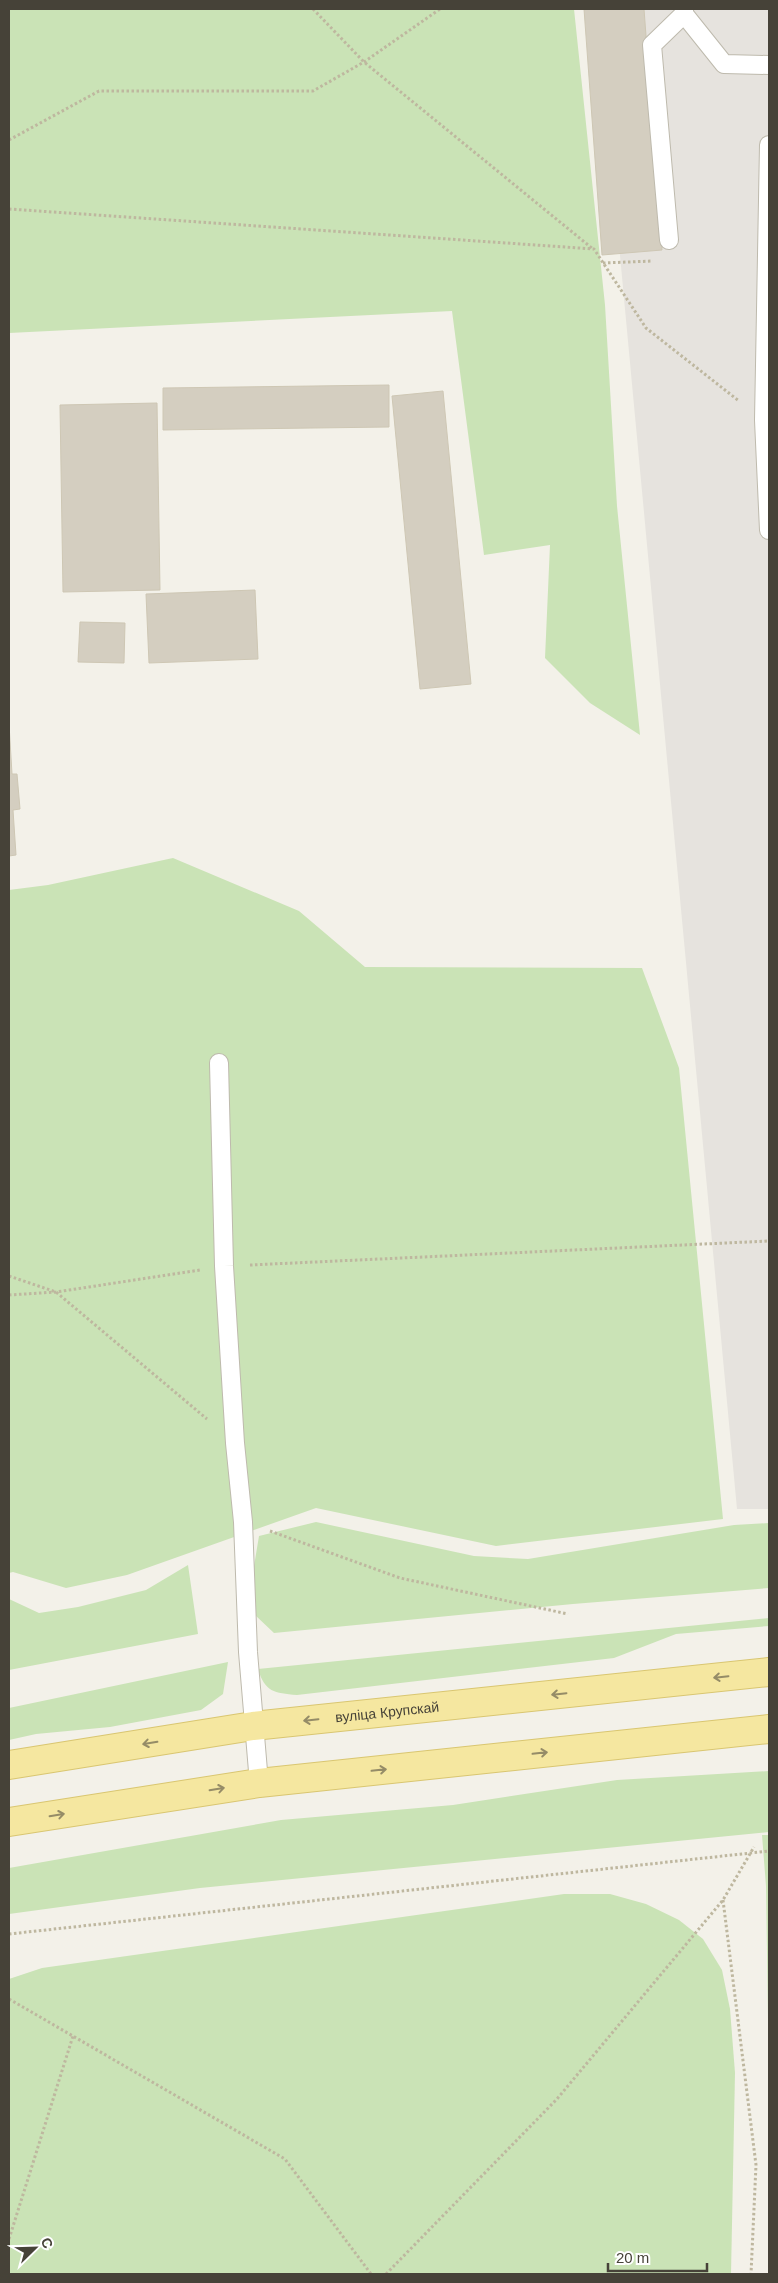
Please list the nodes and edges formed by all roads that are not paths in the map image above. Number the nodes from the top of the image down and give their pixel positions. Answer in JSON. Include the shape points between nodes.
{"nodes":[{"id":1,"x":684,"y":12,"type":"edge"},
{"id":2,"x":769,"y":65,"type":"edge"},
{"id":3,"x":769,"y":144,"type":"edge"},
{"id":4,"x":669,"y":240,"type":"road end"},
{"id":5,"x":769,"y":530,"type":"edge"},
{"id":6,"x":219,"y":1063,"type":"dead end"},
{"id":7,"x":769,"y":1672,"type":"edge"},
{"id":8,"x":253,"y":1726,"type":"junction"},
{"id":9,"x":769,"y":1729,"type":"edge"},
{"id":10,"x":9,"y":1766,"type":"edge"},
{"id":11,"x":260,"y":1782,"type":"junction"},
{"id":12,"x":9,"y":1822,"type":"edge"}],
"edges":[{"from":1,"to":2,"type":"lane","via":[[724,64]]},
{"from":1,"to":4,"type":"lane","via":[[652,46]]},
{"from":3,"to":5,"type":"lane","via":[[764,420]]},
{"from":6,"to":8,"type":"lane","via":[[224,1266],[243,1522]]},
{"from":7,"to":8,"type":"main road","name":"вуліца Крупскай","one_way":true},
{"from":8,"to":10,"type":"main road","name":"вуліца Крупскай","one_way":true},
{"from":8,"to":11,"type":"lane"},
{"from":11,"to":9,"type":"main road","one_way":true},
{"from":12,"to":11,"type":"main road","one_way":true}]}
